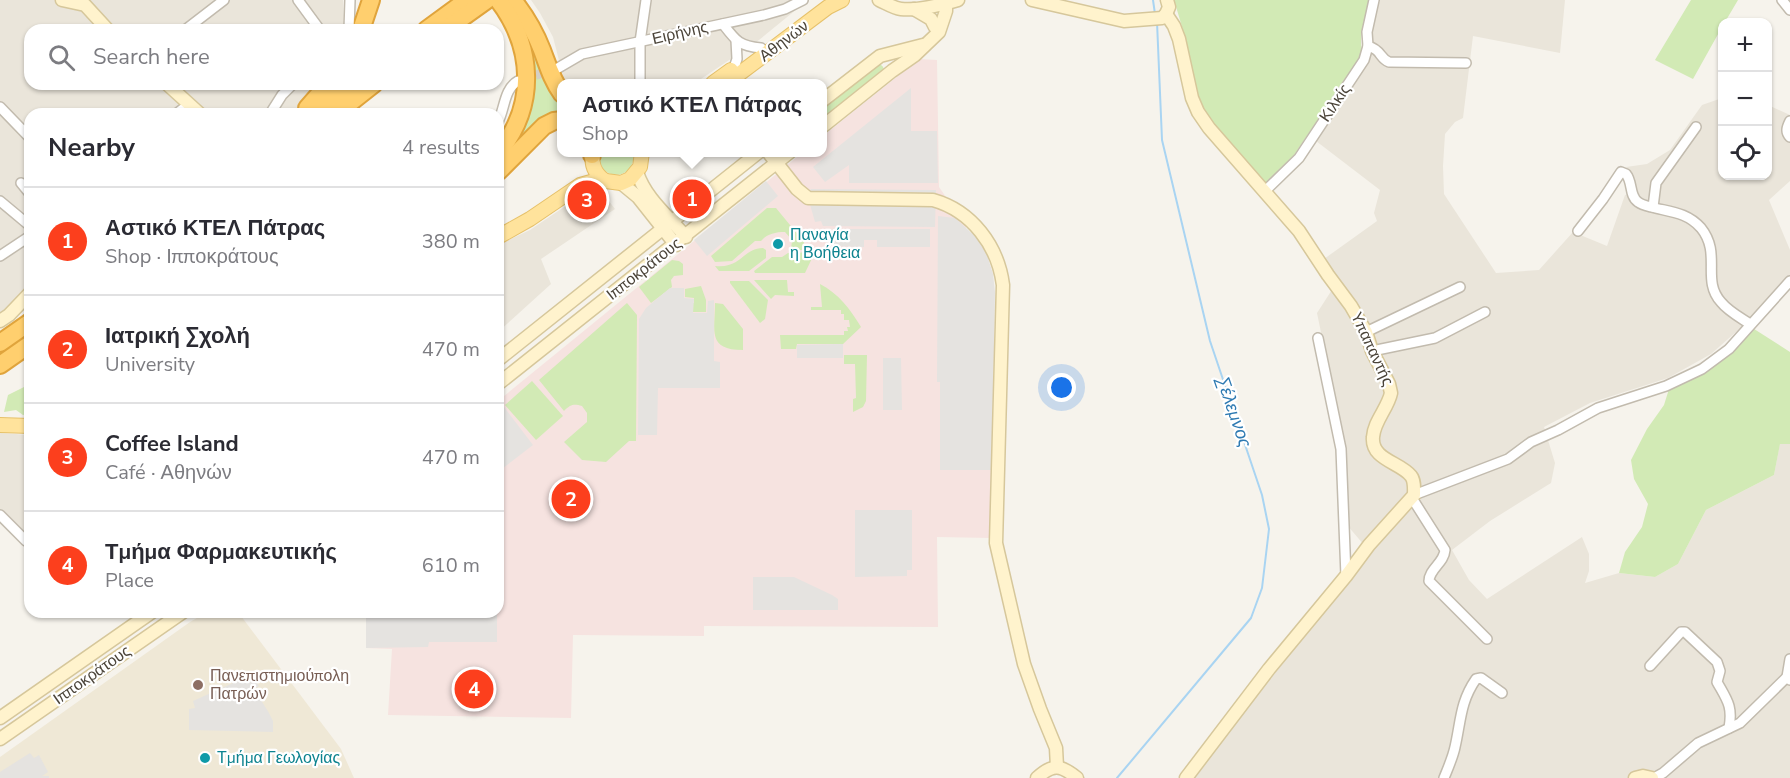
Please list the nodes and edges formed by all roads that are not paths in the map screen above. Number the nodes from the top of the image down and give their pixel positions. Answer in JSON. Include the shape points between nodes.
{"nodes":[{"id":1,"x":62,"y":0,"type":"edge"},
{"id":2,"x":224,"y":0,"type":"edge"},
{"id":3,"x":298,"y":0,"type":"edge"},
{"id":4,"x":350,"y":0,"type":"edge"},
{"id":5,"x":371,"y":0,"type":"edge"},
{"id":6,"x":467,"y":0,"type":"edge"},
{"id":7,"x":487,"y":0,"type":"edge"},
{"id":8,"x":498,"y":0,"type":"edge"},
{"id":9,"x":646,"y":0,"type":"edge"},
{"id":10,"x":803,"y":0,"type":"edge"},
{"id":11,"x":824,"y":0,"type":"edge"},
{"id":12,"x":842,"y":0,"type":"edge"},
{"id":13,"x":879,"y":0,"type":"edge"},
{"id":14,"x":902,"y":0,"type":"edge"},
{"id":15,"x":1032,"y":0,"type":"edge"},
{"id":16,"x":1167,"y":0,"type":"edge"},
{"id":17,"x":1374,"y":0,"type":"edge"},
{"id":18,"x":1782,"y":0,"type":"edge"},
{"id":19,"x":944,"y":2,"type":"edge"},
{"id":20,"x":84,"y":3,"type":"edge"},
{"id":21,"x":917,"y":4,"type":"edge"},
{"id":22,"x":515,"y":8,"type":"edge"},
{"id":23,"x":1790,"y":10,"type":"edge"},
{"id":24,"x":1164,"y":16,"type":"junction"},
{"id":25,"x":103,"y":24,"type":"edge"},
{"id":26,"x":192,"y":24,"type":"edge"},
{"id":27,"x":316,"y":24,"type":"edge"},
{"id":28,"x":349,"y":24,"type":"edge"},
{"id":29,"x":363,"y":24,"type":"edge"},
{"id":30,"x":434,"y":24,"type":"edge"},
{"id":31,"x":453,"y":24,"type":"edge"},
{"id":32,"x":723,"y":24,"type":"junction"},
{"id":33,"x":930,"y":37,"type":"junction"},
{"id":34,"x":736,"y":40,"type":"junction"},
{"id":35,"x":640,"y":42,"type":"junction"},
{"id":36,"x":1368,"y":46,"type":"junction"},
{"id":37,"x":761,"y":48,"type":"junction"},
{"id":38,"x":1466,"y":63,"type":"dead end"},
{"id":39,"x":558,"y":68,"type":"tunnel mouth"},
{"id":40,"x":734,"y":68,"type":"junction"},
{"id":41,"x":640,"y":79,"type":"edge"},
{"id":42,"x":720,"y":79,"type":"edge"},
{"id":43,"x":734,"y":79,"type":"edge"},
{"id":44,"x":518,"y":81,"type":"dead end"},
{"id":45,"x":557,"y":86,"type":"edge"},
{"id":46,"x":174,"y":90,"type":"edge"},
{"id":47,"x":287,"y":90,"type":"edge"},
{"id":48,"x":323,"y":90,"type":"edge"},
{"id":49,"x":344,"y":90,"type":"edge"},
{"id":50,"x":366,"y":90,"type":"edge"},
{"id":51,"x":827,"y":96,"type":"edge"},
{"id":52,"x":189,"y":104,"type":"junction"},
{"id":53,"x":0,"y":107,"type":"edge"},
{"id":54,"x":184,"y":108,"type":"edge"},
{"id":55,"x":193,"y":108,"type":"edge"},
{"id":56,"x":274,"y":108,"type":"edge"},
{"id":57,"x":306,"y":108,"type":"edge"},
{"id":58,"x":320,"y":108,"type":"edge"},
{"id":59,"x":344,"y":108,"type":"edge"},
{"id":60,"x":504,"y":109,"type":"edge"},
{"id":61,"x":557,"y":121,"type":"edge"},
{"id":62,"x":1790,"y":121,"type":"edge"},
{"id":63,"x":827,"y":123,"type":"edge"},
{"id":64,"x":1696,"y":127,"type":"dead end"},
{"id":65,"x":24,"y":132,"type":"edge"},
{"id":66,"x":1790,"y":137,"type":"edge"},
{"id":67,"x":504,"y":146,"type":"edge"},
{"id":68,"x":592,"y":157,"type":"edge"},
{"id":69,"x":592,"y":157,"type":"edge"},
{"id":70,"x":640,"y":157,"type":"edge"},
{"id":71,"x":754,"y":157,"type":"edge"},
{"id":72,"x":772,"y":157,"type":"edge"},
{"id":73,"x":785,"y":157,"type":"edge"},
{"id":74,"x":777,"y":163,"type":"junction"},
{"id":75,"x":504,"y":166,"type":"edge"},
{"id":76,"x":637,"y":172,"type":"junction"},
{"id":77,"x":604,"y":180,"type":"junction"},
{"id":78,"x":21,"y":183,"type":"dead end"},
{"id":79,"x":621,"y":183,"type":"junction"},
{"id":80,"x":24,"y":187,"type":"edge"},
{"id":81,"x":575,"y":188,"type":"junction"},
{"id":82,"x":1265,"y":191,"type":"junction"},
{"id":83,"x":0,"y":201,"type":"edge"},
{"id":84,"x":1653,"y":207,"type":"junction"},
{"id":85,"x":24,"y":221,"type":"edge"},
{"id":86,"x":668,"y":226,"type":"junction"},
{"id":87,"x":1578,"y":231,"type":"dead end"},
{"id":88,"x":504,"y":234,"type":"edge"},
{"id":89,"x":686,"y":237,"type":"junction"},
{"id":90,"x":24,"y":240,"type":"edge"},
{"id":91,"x":676,"y":245,"type":"junction"},
{"id":92,"x":0,"y":256,"type":"edge"},
{"id":93,"x":1790,"y":281,"type":"edge"},
{"id":94,"x":1460,"y":287,"type":"dead end"},
{"id":95,"x":24,"y":301,"type":"edge"},
{"id":96,"x":1485,"y":312,"type":"dead end"},
{"id":97,"x":11,"y":317,"type":"edge"},
{"id":98,"x":1750,"y":324,"type":"junction"},
{"id":99,"x":1366,"y":332,"type":"junction"},
{"id":100,"x":1318,"y":338,"type":"dead end"},
{"id":101,"x":0,"y":343,"type":"edge"},
{"id":102,"x":24,"y":348,"type":"edge"},
{"id":103,"x":1372,"y":351,"type":"junction"},
{"id":104,"x":504,"y":355,"type":"edge"},
{"id":105,"x":0,"y":365,"type":"edge"},
{"id":106,"x":504,"y":379,"type":"edge"},
{"id":107,"x":0,"y":425,"type":"edge"},
{"id":108,"x":24,"y":426,"type":"edge"},
{"id":109,"x":1413,"y":496,"type":"junction"},
{"id":110,"x":0,"y":515,"type":"edge"},
{"id":111,"x":24,"y":539,"type":"edge"},
{"id":112,"x":1346,"y":576,"type":"junction"},
{"id":113,"x":143,"y":618,"type":"edge"},
{"id":114,"x":174,"y":618,"type":"edge"},
{"id":115,"x":1487,"y":639,"type":"dead end"},
{"id":116,"x":1790,"y":659,"type":"edge"},
{"id":117,"x":1650,"y":666,"type":"dead end"},
{"id":118,"x":1788,"y":678,"type":"edge"},
{"id":119,"x":1502,"y":693,"type":"dead end"},
{"id":120,"x":0,"y":718,"type":"edge"},
{"id":121,"x":1729,"y":728,"type":"junction"},
{"id":122,"x":0,"y":739,"type":"edge"},
{"id":123,"x":1057,"y":767,"type":"junction"},
{"id":124,"x":1037,"y":778,"type":"edge"},
{"id":125,"x":1077,"y":778,"type":"edge"},
{"id":126,"x":1186,"y":778,"type":"edge"},
{"id":127,"x":1444,"y":778,"type":"edge"},
{"id":128,"x":1635,"y":778,"type":"edge"},
{"id":129,"x":1653,"y":778,"type":"edge"}],
"edges":[{"from":1,"to":20,"type":"street"},
{"from":2,"to":26,"type":"street"},
{"from":3,"to":27,"type":"street"},
{"from":4,"to":28,"type":"street"},
{"from":5,"to":29,"type":"highway"},
{"from":6,"to":30,"type":"highway"},
{"from":7,"to":31,"type":"highway"},
{"from":8,"to":22,"type":"highway"},
{"from":9,"to":35,"type":"street"},
{"from":10,"to":32,"type":"street","name":"Ειρήνης","via":[[785,9]]},
{"from":11,"to":37,"type":"main road","name":"Αθηνών"},
{"from":12,"to":43,"type":"main road","name":"Αθηνών"},
{"from":13,"to":21,"type":"street","via":[[894,7]]},
{"from":14,"to":21,"type":"street"},
{"from":15,"to":24,"type":"street","via":[[1124,21]]},
{"from":16,"to":24,"type":"street","via":[[1169,7]]},
{"from":17,"to":36,"type":"street","name":"Κιλκίς"},
{"from":18,"to":23,"type":"street"},
{"from":19,"to":21,"type":"street"},
{"from":19,"to":33,"type":"street"},
{"from":20,"to":25,"type":"street"},
{"from":21,"to":33,"type":"street","via":[[931,19]]},
{"from":22,"to":45,"type":"highway","via":[[536,36]]},
{"from":22,"to":67,"type":"highway","via":[[527,80],[518,119]]},
{"from":24,"to":82,"type":"street","name":"Υπαπαντής","via":[[1179,39],[1198,112]]},
{"from":32,"to":34,"type":"street"},
{"from":32,"to":35,"type":"street","name":"Ειρήνης"},
{"from":33,"to":51,"type":"street","via":[[879,56]]},
{"from":33,"to":63,"type":"street","via":[[915,55]]},
{"from":34,"to":37,"type":"street"},
{"from":34,"to":40,"type":"street"},
{"from":35,"to":39,"type":"street","name":"Ειρήνης","via":[[582,54]]},
{"from":35,"to":41,"type":"street"},
{"from":36,"to":38,"type":"street","via":[[1377,49],[1389,62]]},
{"from":36,"to":82,"type":"street","name":"Κιλκίς","via":[[1364,60],[1299,158]]},
{"from":37,"to":40,"type":"main road","name":"Αθηνών"},
{"from":40,"to":42,"type":"main road","name":"Αθηνών"},
{"from":44,"to":60,"type":"street","via":[[509,90]]},
{"from":46,"to":52,"type":"street"},
{"from":47,"to":56,"type":"street"},
{"from":48,"to":57,"type":"highway"},
{"from":49,"to":58,"type":"highway"},
{"from":50,"to":59,"type":"highway"},
{"from":52,"to":54,"type":"street"},
{"from":52,"to":55,"type":"street"},
{"from":53,"to":65,"type":"street"},
{"from":61,"to":75,"type":"highway","via":[[544,126]]},
{"from":62,"to":66,"type":"street"},
{"from":64,"to":84,"type":"street","via":[[1656,183]]},
{"from":68,"to":77,"type":"main road","via":[[597,174]]},
{"from":69,"to":81,"type":"main road","via":[[583,180]]},
{"from":70,"to":76,"type":"main road"},
{"from":71,"to":86,"type":"street","name":"Ιπποκράτους"},
{"from":72,"to":74,"type":"street"},
{"from":73,"to":74,"type":"street","name":"Ιπποκράτους"},
{"from":74,"to":89,"type":"street","name":"Ιπποκράτους"},
{"from":74,"to":123,"type":"street","via":[[808,198],[940,202],[974,224],[996,255],[1003,285],[996,543],[1024,664],[1056,748]]},
{"from":76,"to":79,"type":"main road"},
{"from":76,"to":86,"type":"street"},
{"from":77,"to":79,"type":"main road"},
{"from":77,"to":81,"type":"main road"},
{"from":78,"to":80,"type":"street"},
{"from":79,"to":86,"type":"street"},
{"from":81,"to":88,"type":"main road"},
{"from":82,"to":99,"type":"street","name":"Υπαπαντής","via":[[1305,240]]},
{"from":83,"to":85,"type":"street"},
{"from":84,"to":87,"type":"street","via":[[1637,202],[1629,178],[1621,172]]},
{"from":84,"to":98,"type":"street","via":[[1681,213],[1701,229],[1712,250],[1715,294]]},
{"from":86,"to":89,"type":"street"},
{"from":86,"to":91,"type":"street"},
{"from":86,"to":104,"type":"street","name":"Ιπποκράτους"},
{"from":89,"to":91,"type":"street","name":"Ιπποκράτους"},
{"from":90,"to":92,"type":"street"},
{"from":91,"to":106,"type":"street","name":"Ιπποκράτους"},
{"from":93,"to":98,"type":"street"},
{"from":94,"to":99,"type":"street"},
{"from":95,"to":97,"type":"street"},
{"from":96,"to":103,"type":"street","via":[[1436,338]]},
{"from":97,"to":101,"type":"highway"},
{"from":98,"to":109,"type":"street","via":[[1717,358],[1682,379],[1598,408],[1531,442],[1508,459]]},
{"from":99,"to":103,"type":"street","name":"Υπαπαντής"},
{"from":100,"to":112,"type":"street","via":[[1341,449]]},
{"from":102,"to":105,"type":"highway"},
{"from":103,"to":109,"type":"street","name":"Υπαπαντής","via":[[1391,393],[1373,443],[1380,455],[1411,476]]},
{"from":107,"to":108,"type":"main road"},
{"from":109,"to":112,"type":"street"},
{"from":109,"to":115,"type":"street","via":[[1445,550],[1445,557],[1429,581]]},
{"from":110,"to":111,"type":"street"},
{"from":112,"to":126,"type":"street"},
{"from":113,"to":120,"type":"street","name":"Ιπποκράτους"},
{"from":114,"to":122,"type":"street","name":"Ιπποκράτους"},
{"from":116,"to":118,"type":"street"},
{"from":117,"to":121,"type":"street","via":[[1685,632],[1717,662],[1717,682],[1730,709]]},
{"from":118,"to":121,"type":"street"},
{"from":119,"to":127,"type":"street","via":[[1481,678],[1469,688]]},
{"from":121,"to":129,"type":"street","via":[[1698,743]]},
{"from":123,"to":124,"type":"street"},
{"from":123,"to":125,"type":"street"},
{"from":128,"to":129,"type":"street"}]}
